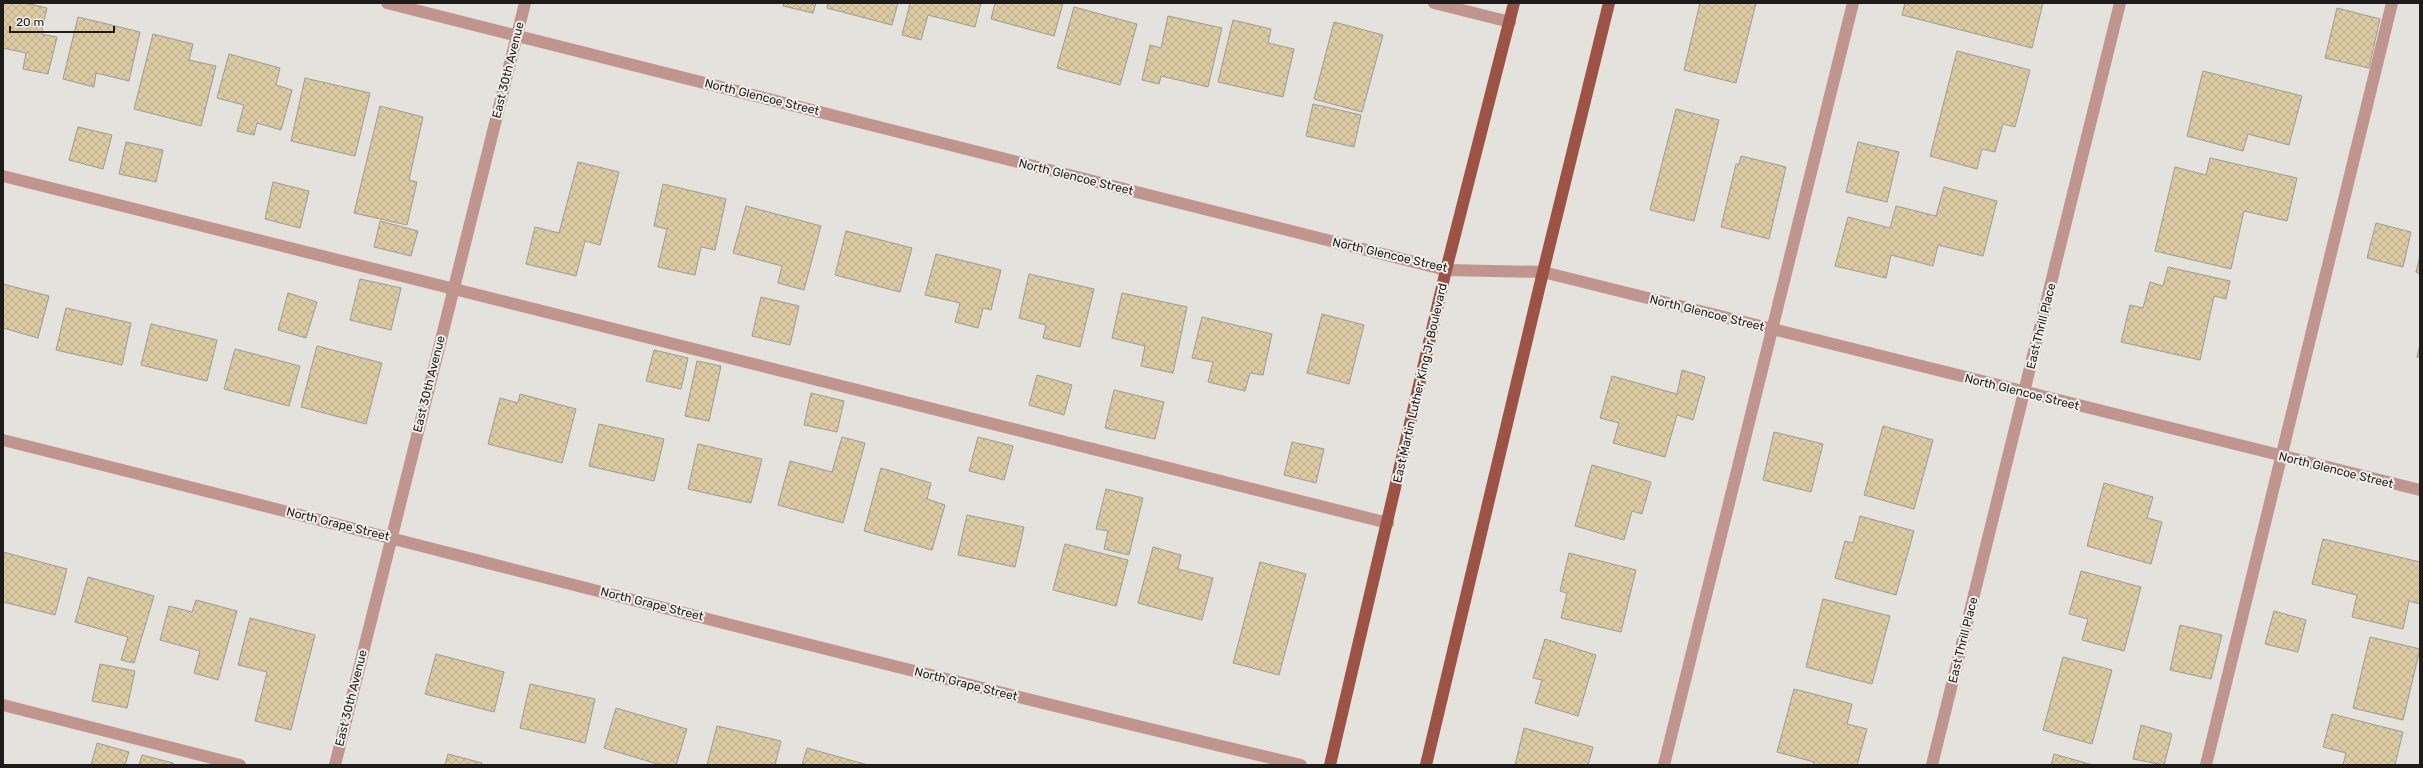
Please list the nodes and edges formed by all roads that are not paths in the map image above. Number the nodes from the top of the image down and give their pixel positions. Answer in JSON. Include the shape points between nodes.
{"nodes":[{"id":1,"x":388,"y":3,"type":"edge"},
{"id":2,"x":525,"y":3,"type":"edge"},
{"id":3,"x":1434,"y":3,"type":"edge"},
{"id":4,"x":1514,"y":3,"type":"edge"},
{"id":5,"x":1609,"y":3,"type":"edge"},
{"id":6,"x":1852,"y":3,"type":"edge"},
{"id":7,"x":2120,"y":3,"type":"edge"},
{"id":8,"x":2392,"y":3,"type":"edge"},
{"id":9,"x":1510,"y":22,"type":"junction"},
{"id":10,"x":517,"y":36,"type":"junction"},
{"id":11,"x":3,"y":176,"type":"edge"},
{"id":12,"x":1446,"y":270,"type":"junction"},
{"id":13,"x":1542,"y":272,"type":"junction"},
{"id":14,"x":452,"y":289,"type":"junction"},
{"id":15,"x":1772,"y":330,"type":"junction"},
{"id":16,"x":2025,"y":393,"type":"junction"},
{"id":17,"x":3,"y":440,"type":"edge"},
{"id":18,"x":2282,"y":456,"type":"junction"},
{"id":19,"x":2420,"y":490,"type":"edge"},
{"id":20,"x":1388,"y":523,"type":"junction"},
{"id":21,"x":391,"y":537,"type":"junction"},
{"id":22,"x":3,"y":705,"type":"edge"},
{"id":23,"x":240,"y":765,"type":"edge"},
{"id":24,"x":334,"y":765,"type":"edge"},
{"id":25,"x":1301,"y":765,"type":"edge"},
{"id":26,"x":1330,"y":765,"type":"edge"},
{"id":27,"x":1426,"y":765,"type":"edge"},
{"id":28,"x":1664,"y":765,"type":"edge"},
{"id":29,"x":1932,"y":765,"type":"edge"},
{"id":30,"x":2206,"y":765,"type":"edge"}],
"edges":[{"from":1,"to":10,"type":"street","name":"North Glencoe Street"},
{"from":2,"to":10,"type":"street","name":"East 30th Avenue"},
{"from":3,"to":9,"type":"street"},
{"from":4,"to":9,"type":"main road","name":"East Martin Luther King Jr Boulevard"},
{"from":5,"to":13,"type":"main road"},
{"from":6,"to":15,"type":"street"},
{"from":7,"to":16,"type":"street","name":"East Thrill Place"},
{"from":8,"to":18,"type":"street"},
{"from":9,"to":12,"type":"main road","name":"East Martin Luther King Jr Boulevard"},
{"from":10,"to":12,"type":"street","name":"North Glencoe Street"},
{"from":10,"to":14,"type":"street","name":"East 30th Avenue"},
{"from":11,"to":14,"type":"street"},
{"from":12,"to":13,"type":"street","name":"North Glencoe Street"},
{"from":12,"to":20,"type":"main road","name":"East Martin Luther King Jr Boulevard"},
{"from":13,"to":15,"type":"street","name":"North Glencoe Street"},
{"from":13,"to":27,"type":"main road"},
{"from":14,"to":20,"type":"street"},
{"from":14,"to":21,"type":"street","name":"East 30th Avenue"},
{"from":15,"to":16,"type":"street","name":"North Glencoe Street"},
{"from":15,"to":28,"type":"street"},
{"from":16,"to":18,"type":"street","name":"North Glencoe Street"},
{"from":16,"to":29,"type":"street","name":"East Thrill Place"},
{"from":17,"to":21,"type":"street","name":"North Grape Street"},
{"from":18,"to":19,"type":"street","name":"North Glencoe Street"},
{"from":18,"to":30,"type":"street"},
{"from":20,"to":26,"type":"main road","name":"East Martin Luther King Jr Boulevard"},
{"from":21,"to":24,"type":"street","name":"East 30th Avenue"},
{"from":21,"to":25,"type":"street","name":"North Grape Street","via":[[1004,694]]},
{"from":22,"to":23,"type":"street"}]}
